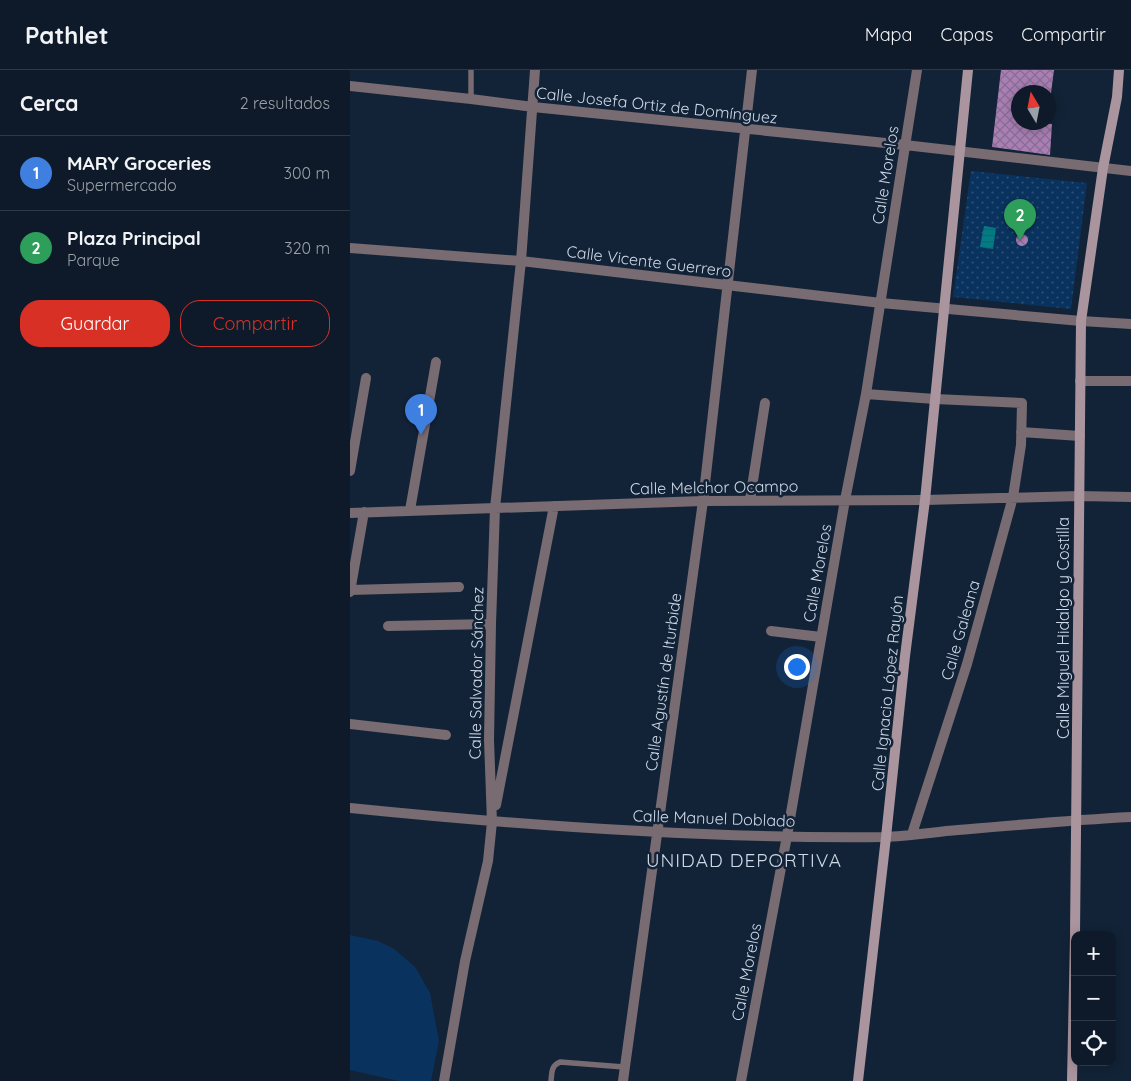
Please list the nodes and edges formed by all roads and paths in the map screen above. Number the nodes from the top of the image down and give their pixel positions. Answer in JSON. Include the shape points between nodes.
{"nodes":[{"id":1,"x":471,"y":70,"type":"edge"},
{"id":2,"x":536,"y":70,"type":"edge"},
{"id":3,"x":752,"y":70,"type":"edge"},
{"id":4,"x":916,"y":70,"type":"edge"},
{"id":5,"x":968,"y":70,"type":"edge"},
{"id":6,"x":1119,"y":70,"type":"edge"},
{"id":7,"x":350,"y":86,"type":"edge"},
{"id":8,"x":471,"y":99,"type":"junction"},
{"id":9,"x":533,"y":107,"type":"junction"},
{"id":10,"x":746,"y":130,"type":"junction"},
{"id":11,"x":905,"y":145,"type":"junction"},
{"id":12,"x":961,"y":151,"type":"junction"},
{"id":13,"x":1103,"y":168,"type":"junction"},
{"id":14,"x":1131,"y":171,"type":"edge"},
{"id":15,"x":350,"y":248,"type":"edge"},
{"id":16,"x":521,"y":261,"type":"junction"},
{"id":17,"x":727,"y":286,"type":"junction"},
{"id":18,"x":881,"y":303,"type":"junction"},
{"id":19,"x":944,"y":308,"type":"junction"},
{"id":20,"x":1081,"y":321,"type":"junction"},
{"id":21,"x":1131,"y":324,"type":"edge"},
{"id":22,"x":436,"y":362,"type":"dead end"},
{"id":23,"x":366,"y":378,"type":"dead end"},
{"id":24,"x":1131,"y":380,"type":"edge"},
{"id":25,"x":1080,"y":382,"type":"junction"},
{"id":26,"x":866,"y":394,"type":"junction"},
{"id":27,"x":934,"y":399,"type":"junction"},
{"id":28,"x":765,"y":403,"type":"dead end"},
{"id":29,"x":1021,"y":432,"type":"junction"},
{"id":30,"x":1080,"y":436,"type":"junction"},
{"id":31,"x":350,"y":471,"type":"edge"},
{"id":32,"x":1079,"y":496,"type":"junction"},
{"id":33,"x":1013,"y":497,"type":"junction"},
{"id":34,"x":1131,"y":497,"type":"edge"},
{"id":35,"x":750,"y":500,"type":"junction"},
{"id":36,"x":845,"y":500,"type":"junction"},
{"id":37,"x":926,"y":500,"type":"junction"},
{"id":38,"x":703,"y":501,"type":"junction"},
{"id":39,"x":554,"y":506,"type":"junction"},
{"id":40,"x":495,"y":508,"type":"junction"},
{"id":41,"x":410,"y":510,"type":"junction"},
{"id":42,"x":364,"y":512,"type":"junction"},
{"id":43,"x":350,"y":513,"type":"edge"},
{"id":44,"x":460,"y":587,"type":"dead end"},
{"id":45,"x":350,"y":591,"type":"edge"},
{"id":46,"x":490,"y":624,"type":"junction"},
{"id":47,"x":388,"y":626,"type":"dead end"},
{"id":48,"x":772,"y":631,"type":"dead end"},
{"id":49,"x":821,"y":637,"type":"junction"},
{"id":50,"x":350,"y":724,"type":"edge"},
{"id":51,"x":446,"y":735,"type":"dead end"},
{"id":52,"x":350,"y":808,"type":"edge"},
{"id":53,"x":1131,"y":817,"type":"edge"},
{"id":54,"x":1077,"y":820,"type":"junction"},
{"id":55,"x":492,"y":822,"type":"junction"},
{"id":56,"x":658,"y":833,"type":"junction"},
{"id":57,"x":912,"y":834,"type":"junction"},
{"id":58,"x":787,"y":836,"type":"junction"},
{"id":59,"x":886,"y":836,"type":"junction"},
{"id":60,"x":1075,"y":931,"type":"edge"},
{"id":61,"x":1074,"y":976,"type":"edge"},
{"id":62,"x":624,"y":1067,"type":"junction"},
{"id":63,"x":444,"y":1081,"type":"edge"},
{"id":64,"x":551,"y":1081,"type":"edge"},
{"id":65,"x":623,"y":1081,"type":"edge"},
{"id":66,"x":741,"y":1081,"type":"edge"},
{"id":67,"x":858,"y":1081,"type":"edge"},
{"id":68,"x":1072,"y":1081,"type":"edge"}],
"edges":[{"from":1,"to":8,"type":"lane"},
{"from":2,"to":9,"type":"street","name":"Calle Salvador Sánchez"},
{"from":3,"to":10,"type":"street","name":"Calle Agustín de Iturbide"},
{"from":4,"to":11,"type":"street","name":"Calle Morelos"},
{"from":5,"to":12,"type":"street","name":"Calle Ignacio López Rayón"},
{"from":6,"to":13,"type":"street","name":"Calle Miguel Hidalgo y Costilla"},
{"from":7,"to":8,"type":"street","name":"Calle Josefa Ortiz de Domínguez"},
{"from":8,"to":9,"type":"street","name":"Calle Josefa Ortiz de Domínguez"},
{"from":9,"to":10,"type":"street","name":"Calle Josefa Ortiz de Domínguez"},
{"from":9,"to":16,"type":"street","name":"Calle Salvador Sánchez"},
{"from":10,"to":11,"type":"street","name":"Calle Josefa Ortiz de Domínguez"},
{"from":10,"to":17,"type":"street","name":"Calle Agustín de Iturbide"},
{"from":11,"to":12,"type":"street","name":"Calle Josefa Ortiz de Domínguez"},
{"from":11,"to":18,"type":"street","name":"Calle Morelos"},
{"from":12,"to":13,"type":"street","name":"Calle Josefa Ortiz de Domínguez"},
{"from":12,"to":19,"type":"street","name":"Calle Ignacio López Rayón"},
{"from":13,"to":14,"type":"street","name":"Calle Josefa Ortiz de Domínguez"},
{"from":13,"to":20,"type":"street","name":"Calle Miguel Hidalgo y Costilla"},
{"from":15,"to":16,"type":"street","name":"Calle Vicente Guerrero"},
{"from":16,"to":17,"type":"street","name":"Calle Vicente Guerrero"},
{"from":16,"to":40,"type":"street","name":"Calle Salvador Sánchez"},
{"from":17,"to":18,"type":"street","name":"Calle Vicente Guerrero"},
{"from":17,"to":38,"type":"street","name":"Calle Agustín de Iturbide"},
{"from":18,"to":19,"type":"street","name":"Calle Vicente Guerrero"},
{"from":18,"to":26,"type":"street","name":"Calle Morelos"},
{"from":19,"to":20,"type":"street","name":"Calle Vicente Guerrero"},
{"from":19,"to":27,"type":"street","name":"Calle Ignacio López Rayón"},
{"from":20,"to":21,"type":"street","name":"Calle Vicente Guerrero"},
{"from":20,"to":25,"type":"street","name":"Calle Miguel Hidalgo y Costilla"},
{"from":22,"to":41,"type":"street"},
{"from":23,"to":31,"type":"street"},
{"from":24,"to":25,"type":"street"},
{"from":25,"to":30,"type":"street","name":"Calle Miguel Hidalgo y Costilla"},
{"from":26,"to":27,"type":"street"},
{"from":26,"to":36,"type":"street","name":"Calle Morelos"},
{"from":27,"to":29,"type":"street","name":"Calle Galeana","via":[[1022,403]]},
{"from":27,"to":37,"type":"street","name":"Calle Ignacio López Rayón"},
{"from":28,"to":35,"type":"street"},
{"from":29,"to":30,"type":"street"},
{"from":29,"to":33,"type":"street","name":"Calle Galeana"},
{"from":30,"to":32,"type":"street","name":"Calle Miguel Hidalgo y Costilla"},
{"from":32,"to":33,"type":"street","name":"Calle Melchor Ocampo"},
{"from":32,"to":34,"type":"street","name":"Calle Melchor Ocampo"},
{"from":32,"to":54,"type":"street","name":"Calle Miguel Hidalgo y Costilla"},
{"from":33,"to":37,"type":"street","name":"Calle Melchor Ocampo"},
{"from":33,"to":57,"type":"street","name":"Calle Galeana","via":[[967,664]]},
{"from":35,"to":36,"type":"street","name":"Calle Melchor Ocampo"},
{"from":35,"to":38,"type":"street","name":"Calle Melchor Ocampo"},
{"from":36,"to":37,"type":"street","name":"Calle Melchor Ocampo"},
{"from":36,"to":49,"type":"street","name":"Calle Morelos"},
{"from":37,"to":59,"type":"street","name":"Calle Ignacio López Rayón"},
{"from":38,"to":39,"type":"street","name":"Calle Melchor Ocampo"},
{"from":38,"to":56,"type":"street","name":"Calle Agustín de Iturbide"},
{"from":39,"to":40,"type":"street","name":"Calle Melchor Ocampo"},
{"from":39,"to":55,"type":"street"},
{"from":40,"to":41,"type":"street","name":"Calle Melchor Ocampo"},
{"from":40,"to":46,"type":"street","name":"Calle Salvador Sánchez"},
{"from":41,"to":42,"type":"street","name":"Calle Melchor Ocampo"},
{"from":42,"to":43,"type":"street","name":"Calle Melchor Ocampo"},
{"from":42,"to":45,"type":"street"},
{"from":44,"to":45,"type":"street"},
{"from":46,"to":47,"type":"street"},
{"from":46,"to":55,"type":"street","name":"Calle Salvador Sánchez"},
{"from":48,"to":49,"type":"street"},
{"from":49,"to":58,"type":"street","name":"Calle Morelos"},
{"from":50,"to":51,"type":"street"},
{"from":52,"to":55,"type":"street","name":"Calle Manuel Doblado"},
{"from":53,"to":54,"type":"street","name":"Calle Manuel Doblado"},
{"from":54,"to":57,"type":"street","name":"Calle Manuel Doblado"},
{"from":54,"to":60,"type":"street","name":"Calle Miguel Hidalgo y Costilla"},
{"from":55,"to":56,"type":"street","name":"Calle Manuel Doblado"},
{"from":55,"to":63,"type":"street","name":"Calle Salvador Sánchez","via":[[488,861],[465,961]]},
{"from":56,"to":58,"type":"street","name":"Calle Manuel Doblado"},
{"from":56,"to":62,"type":"street","name":"Calle Agustín de Iturbide"},
{"from":57,"to":59,"type":"street","name":"Calle Manuel Doblado"},
{"from":58,"to":59,"type":"street","name":"Calle Manuel Doblado"},
{"from":58,"to":66,"type":"street","name":"Calle Morelos"},
{"from":59,"to":67,"type":"street","name":"Calle Ignacio López Rayón"},
{"from":61,"to":68,"type":"street","name":"Calle Miguel Hidalgo y Costilla"},
{"from":62,"to":64,"type":"lane","via":[[560,1062],[553,1068]]},
{"from":62,"to":65,"type":"street","name":"Calle Agustín de Iturbide"}]}
